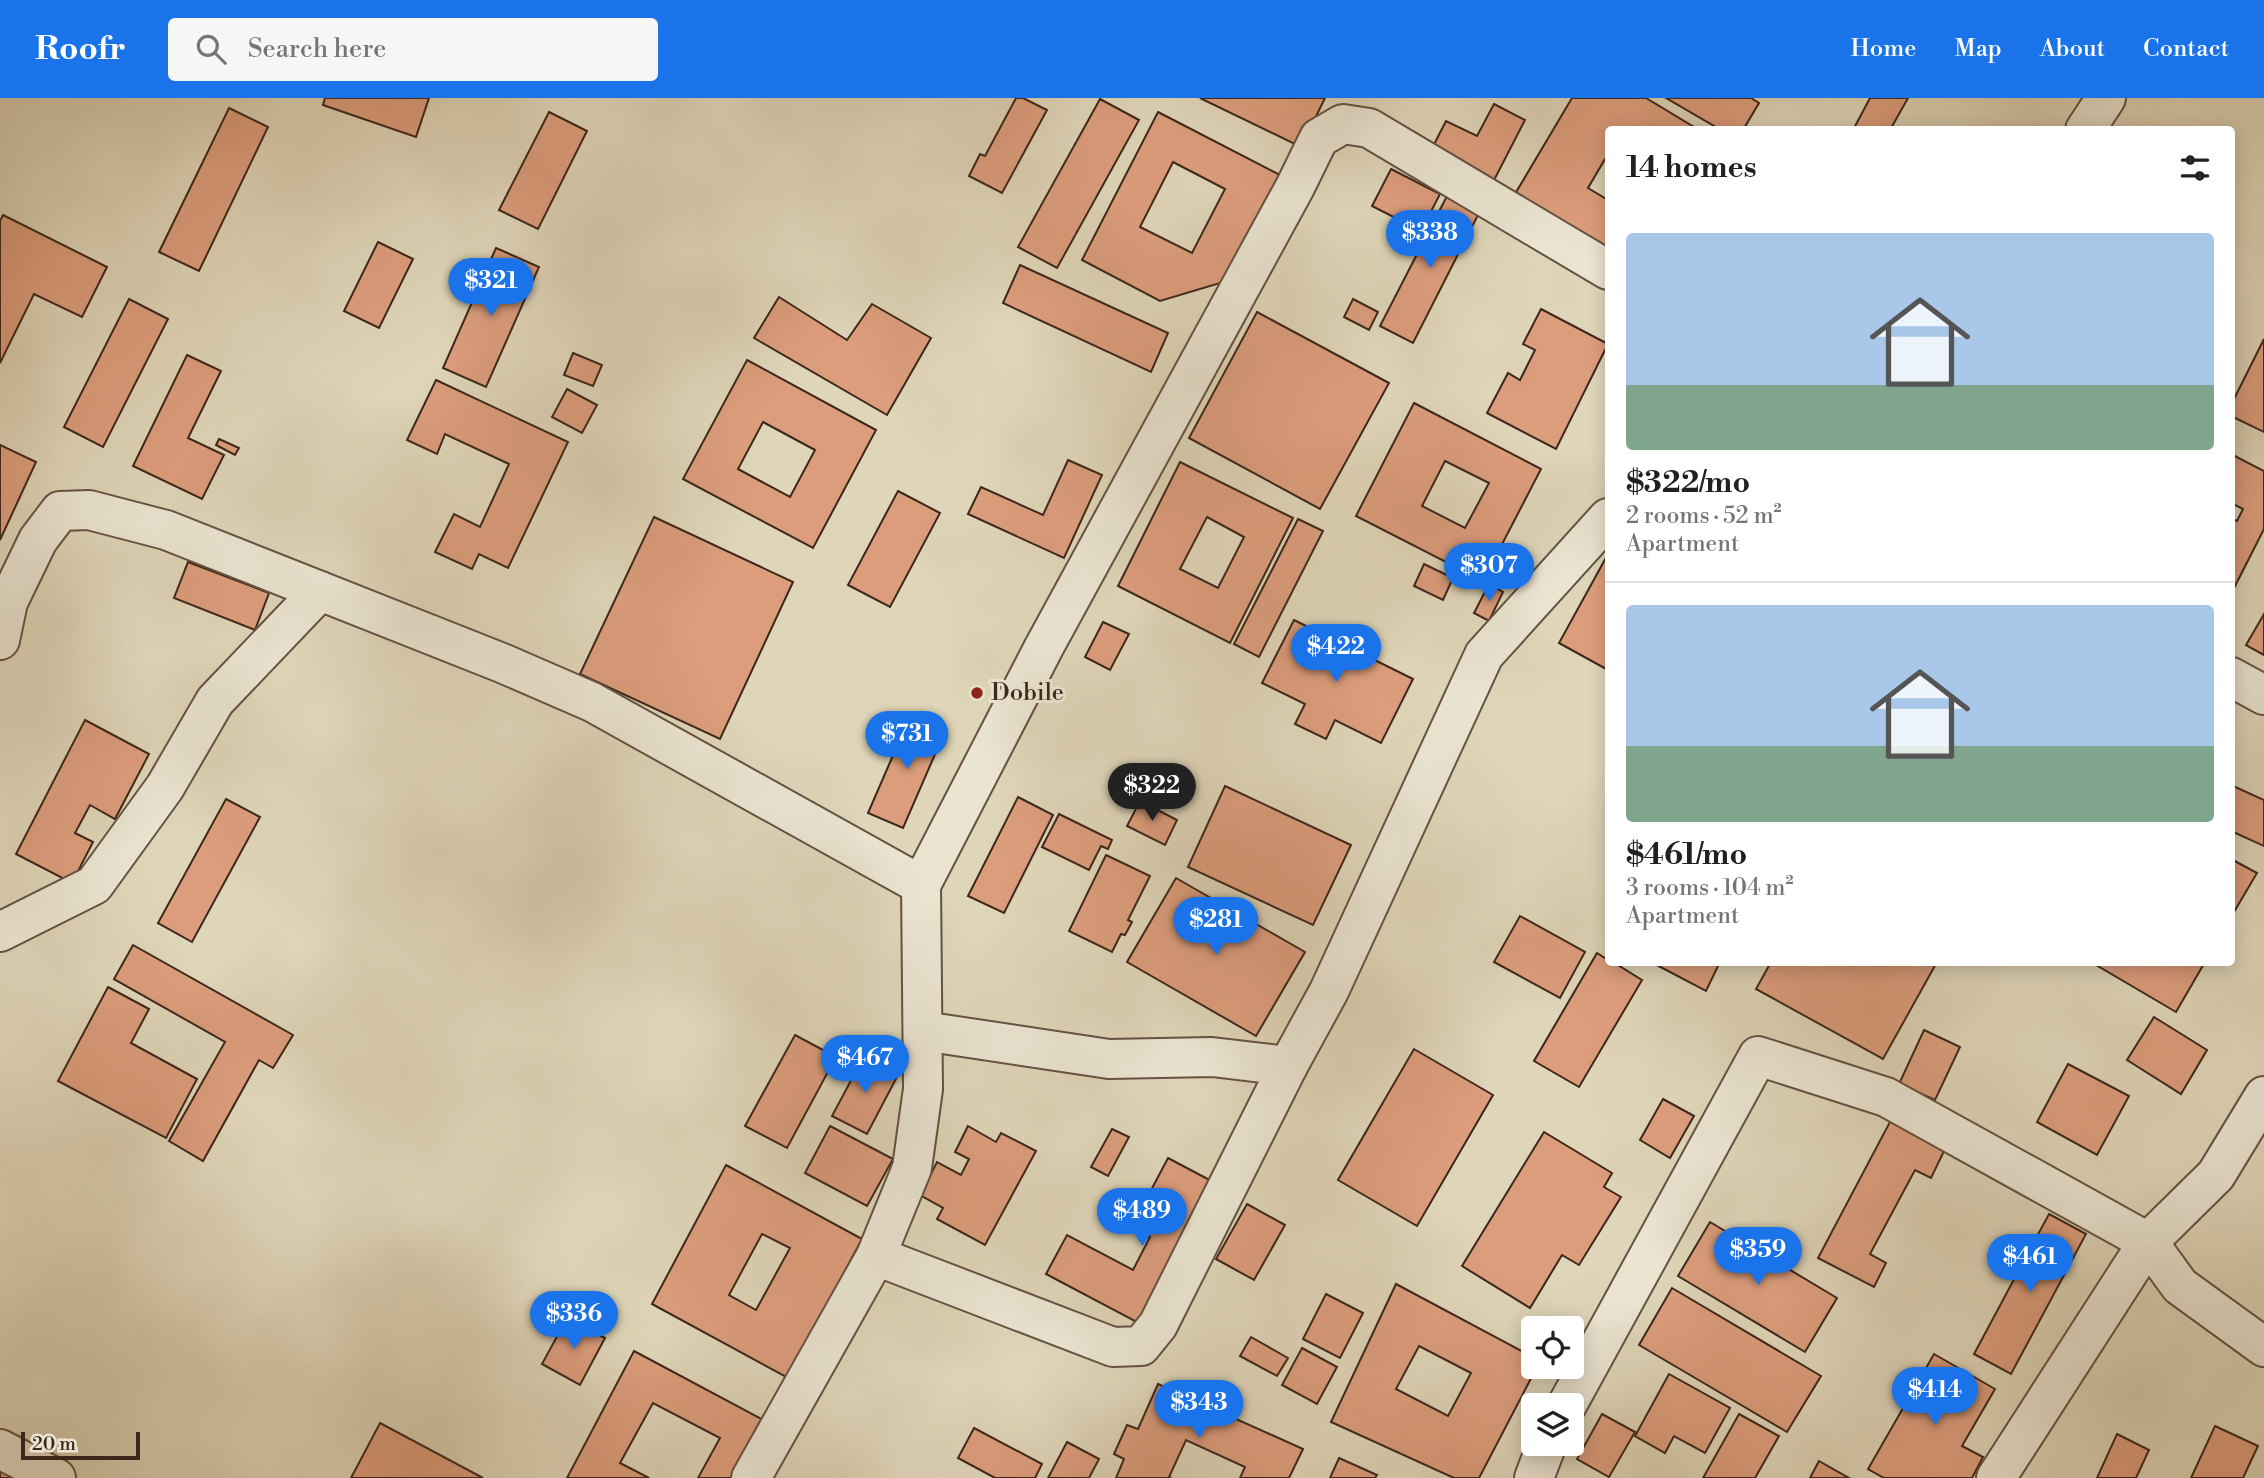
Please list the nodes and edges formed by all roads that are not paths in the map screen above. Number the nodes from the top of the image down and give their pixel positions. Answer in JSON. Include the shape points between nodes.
{"nodes":[{"id":1,"x":2106,"y":98,"type":"edge"},
{"id":2,"x":2088,"y":126,"type":"edge"},
{"id":3,"x":1605,"y":268,"type":"edge"},
{"id":4,"x":1605,"y":522,"type":"edge"},
{"id":5,"x":320,"y":591,"type":"junction"},
{"id":6,"x":0,"y":640,"type":"edge"},
{"id":7,"x":2235,"y":679,"type":"edge"},
{"id":8,"x":2264,"y":695,"type":"edge"},
{"id":9,"x":921,"y":885,"type":"junction"},
{"id":10,"x":0,"y":932,"type":"edge"},
{"id":11,"x":923,"y":1031,"type":"junction"},
{"id":12,"x":1288,"y":1066,"type":"junction"},
{"id":13,"x":2264,"y":1096,"type":"edge"},
{"id":14,"x":2148,"y":1242,"type":"junction"},
{"id":15,"x":877,"y":1255,"type":"junction"},
{"id":16,"x":2264,"y":1347,"type":"edge"},
{"id":17,"x":1574,"y":1393,"type":"edge"},
{"id":18,"x":0,"y":1448,"type":"edge"},
{"id":19,"x":1542,"y":1456,"type":"edge"},
{"id":20,"x":56,"y":1478,"type":"edge"},
{"id":21,"x":751,"y":1478,"type":"edge"},
{"id":22,"x":1534,"y":1478,"type":"edge"},
{"id":23,"x":1996,"y":1478,"type":"edge"}],
"edges":[{"from":1,"to":2,"type":"street"},
{"from":3,"to":9,"type":"street","via":[[1369,128],[1343,124],[1319,138]]},
{"from":4,"to":12,"type":"street","via":[[1484,654],[1329,991]]},
{"from":5,"to":6,"type":"street","via":[[166,530],[89,510],[60,511],[38,540],[8,602]]},
{"from":5,"to":9,"type":"street","via":[[592,702]]},
{"from":5,"to":10,"type":"street","via":[[215,701],[165,787],[94,885]]},
{"from":7,"to":8,"type":"street"},
{"from":9,"to":11,"type":"street"},
{"from":11,"to":12,"type":"street","via":[[1110,1059],[1212,1057]]},
{"from":11,"to":15,"type":"street","via":[[923,1089],[912,1168]]},
{"from":12,"to":15,"type":"street","via":[[1158,1325],[1141,1346],[1114,1347]]},
{"from":13,"to":14,"type":"street","via":[[2216,1175]]},
{"from":14,"to":16,"type":"street","via":[[2180,1286]]},
{"from":14,"to":17,"type":"street","via":[[1886,1097],[1758,1056]]},
{"from":14,"to":23,"type":"street"},
{"from":15,"to":21,"type":"street"},
{"from":18,"to":20,"type":"street"},
{"from":19,"to":22,"type":"street"}]}
